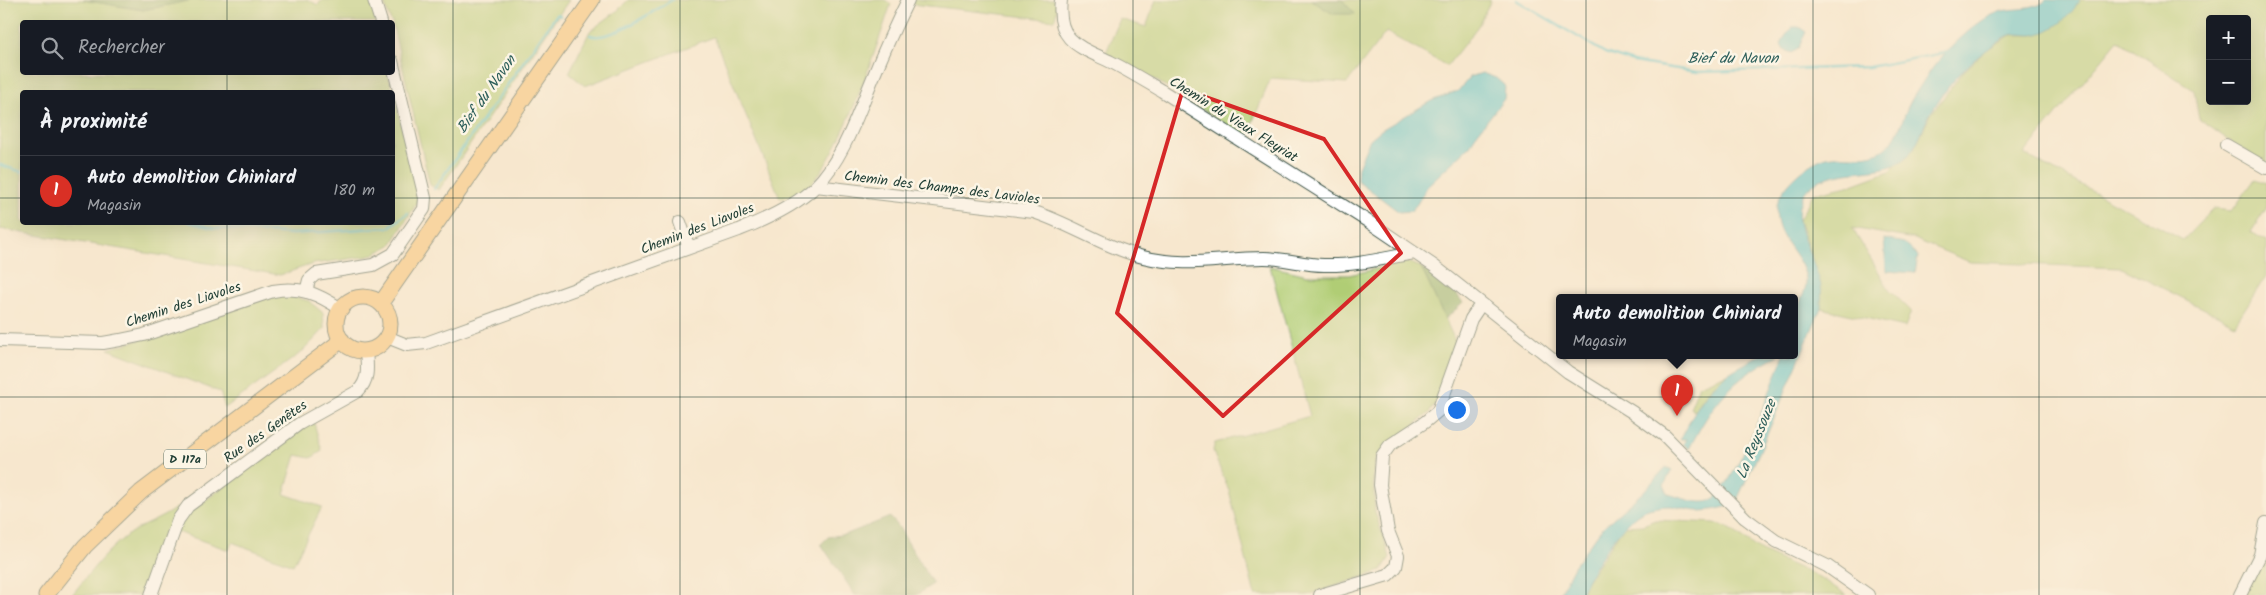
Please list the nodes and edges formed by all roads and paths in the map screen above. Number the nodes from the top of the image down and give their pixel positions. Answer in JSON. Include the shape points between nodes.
{"nodes":[{"id":1,"x":374,"y":0,"type":"edge"},
{"id":2,"x":592,"y":0,"type":"edge"},
{"id":3,"x":908,"y":0,"type":"edge"},
{"id":4,"x":1061,"y":0,"type":"edge"},
{"id":5,"x":380,"y":20,"type":"edge"},
{"id":6,"x":395,"y":73,"type":"edge"},
{"id":7,"x":2226,"y":145,"type":"dead end"},
{"id":8,"x":2266,"y":168,"type":"edge"},
{"id":9,"x":816,"y":186,"type":"junction"},
{"id":10,"x":680,"y":222,"type":"dead end"},
{"id":11,"x":689,"y":248,"type":"junction"},
{"id":12,"x":1414,"y":253,"type":"junction"},
{"id":13,"x":306,"y":292,"type":"junction"},
{"id":14,"x":381,"y":303,"type":"junction"},
{"id":15,"x":1481,"y":304,"type":"junction"},
{"id":16,"x":341,"y":309,"type":"junction"},
{"id":17,"x":387,"y":337,"type":"junction"},
{"id":18,"x":0,"y":340,"type":"edge"},
{"id":19,"x":342,"y":340,"type":"junction"},
{"id":20,"x":366,"y":350,"type":"junction"},
{"id":21,"x":2266,"y":522,"type":"edge"},
{"id":22,"x":46,"y":595,"type":"edge"},
{"id":23,"x":151,"y":595,"type":"edge"},
{"id":24,"x":1320,"y":595,"type":"edge"},
{"id":25,"x":1868,"y":595,"type":"edge"},
{"id":26,"x":2240,"y":595,"type":"edge"}],
"edges":[{"from":1,"to":5,"type":"street"},
{"from":2,"to":14,"type":"main road"},
{"from":3,"to":9,"type":"street","name":"Chemin des Liavoles","via":[[846,139]]},
{"from":4,"to":12,"type":"street","name":"Chemin du Vieux Fleyriat","via":[[1062,28],[1081,49],[1162,91]]},
{"from":6,"to":13,"type":"street","via":[[425,198],[424,209],[393,254],[373,265],[316,274],[309,280]]},
{"from":7,"to":8,"type":"street"},
{"from":9,"to":11,"type":"street","name":"Chemin des Liavoles","via":[[759,222]]},
{"from":9,"to":12,"type":"street","name":"Chemin des Champs des Lavioles","via":[[1034,212],[1142,257],[1172,262],[1194,264],[1263,258],[1322,266]]},
{"from":10,"to":11,"type":"street"},
{"from":11,"to":17,"type":"street","name":"Chemin des Liavoles","via":[[426,344],[407,344]]},
{"from":12,"to":15,"type":"street","name":"Chemin du Vieux Fleyriat"},
{"from":13,"to":16,"type":"street","name":"Chemin des Liavoles","via":[[320,295]]},
{"from":13,"to":18,"type":"street","name":"Chemin des Liavoles","via":[[286,288],[273,291],[144,335],[103,343]]},
{"from":14,"to":16,"type":"main road","via":[[364,296],[355,298]]},
{"from":14,"to":17,"type":"main road","via":[[390,319]]},
{"from":15,"to":24,"type":"street","via":[[1471,319],[1438,411],[1390,446],[1382,456],[1380,485],[1388,531],[1398,556],[1396,567],[1388,575]]},
{"from":15,"to":25,"type":"street","name":"Chemin du Vieux Fleyriat","via":[[1568,372],[1665,436],[1732,507],[1776,541],[1827,566]]},
{"from":16,"to":19,"type":"main road","via":[[336,325]]},
{"from":17,"to":20,"type":"main road","via":[[382,344]]},
{"from":19,"to":20,"type":"main road","via":[[357,350]]},
{"from":19,"to":22,"type":"main road","number":"D 117a","via":[[141,492],[85,546]]},
{"from":20,"to":23,"type":"street","name":"Rue des Genêtes","via":[[368,373],[358,391],[299,424],[188,506],[178,520]]},
{"from":21,"to":26,"type":"street","via":[[2260,555]]}]}
